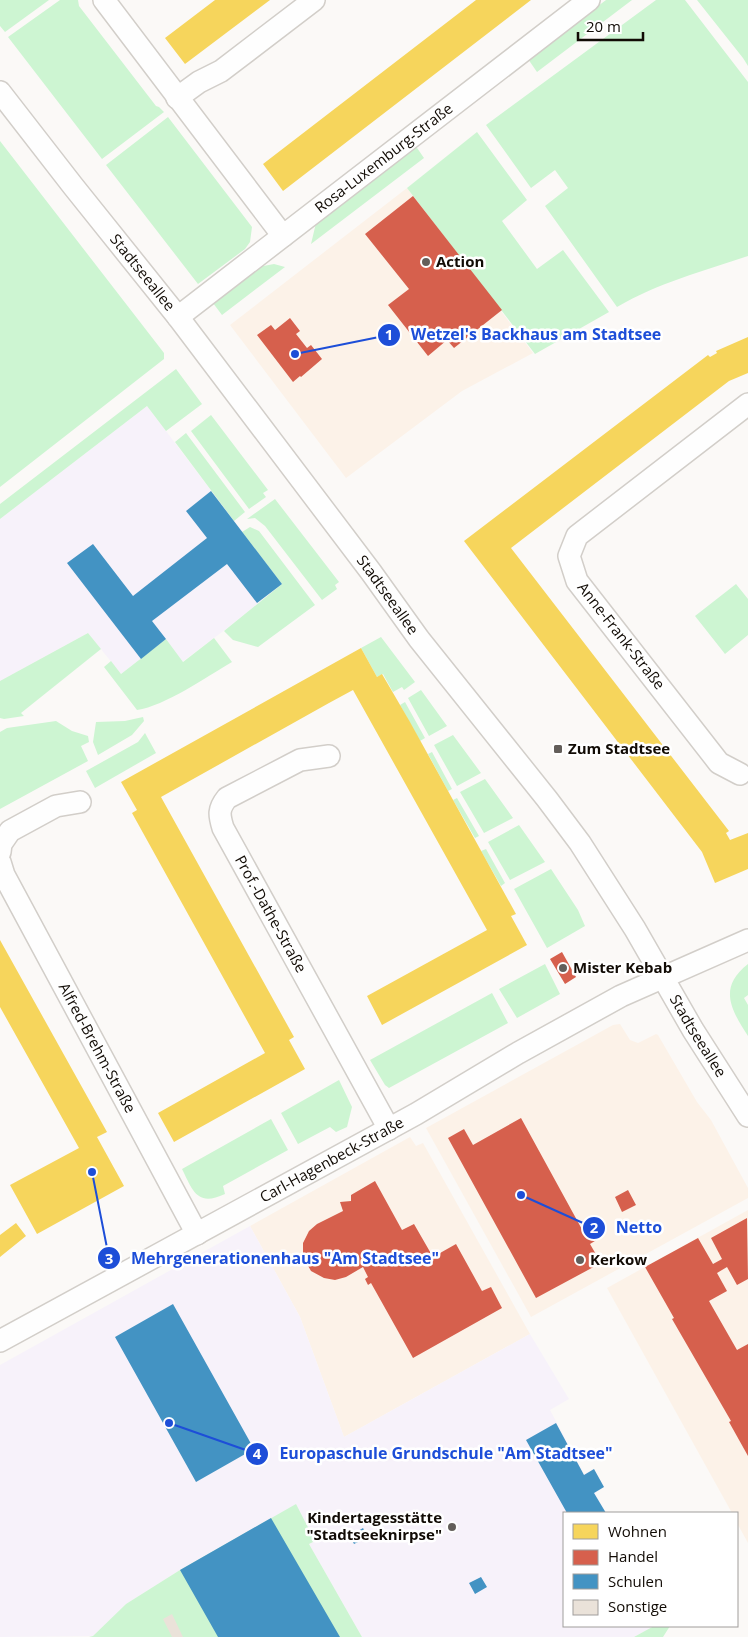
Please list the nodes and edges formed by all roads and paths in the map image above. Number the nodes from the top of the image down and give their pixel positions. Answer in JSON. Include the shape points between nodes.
{"nodes":[{"id":1,"x":104,"y":0,"type":"edge"},
{"id":2,"x":314,"y":0,"type":"edge"},
{"id":3,"x":590,"y":0,"type":"edge"},
{"id":4,"x":0,"y":92,"type":"edge"},
{"id":5,"x":178,"y":98,"type":"junction"},
{"id":6,"x":283,"y":236,"type":"junction"},
{"id":7,"x":178,"y":317,"type":"junction"},
{"id":8,"x":748,"y":404,"type":"edge"},
{"id":9,"x":329,"y":756,"type":"dead end"},
{"id":10,"x":740,"y":774,"type":"dead end"},
{"id":11,"x":80,"y":802,"type":"dead end"},
{"id":12,"x":0,"y":852,"type":"edge"},
{"id":13,"x":0,"y":862,"type":"edge"},
{"id":14,"x":748,"y":940,"type":"edge"},
{"id":15,"x":663,"y":978,"type":"junction"},
{"id":16,"x":748,"y":1116,"type":"edge"},
{"id":17,"x":389,"y":1129,"type":"junction"},
{"id":18,"x":196,"y":1234,"type":"junction"},
{"id":19,"x":0,"y":1341,"type":"edge"}],
"edges":[{"from":1,"to":5,"type":"street"},
{"from":2,"to":5,"type":"street","via":[[221,71]]},
{"from":3,"to":6,"type":"street","name":"Rosa-Luxemburg-Straße"},
{"from":4,"to":7,"type":"street","name":"Stadtseeallee"},
{"from":5,"to":6,"type":"street"},
{"from":6,"to":7,"type":"street","name":"Rosa-Luxemburg-Straße"},
{"from":7,"to":15,"type":"street","name":"Stadtseeallee","via":[[419,639],[574,836]]},
{"from":8,"to":10,"type":"street","name":"Anne-Frank-Straße","via":[[577,536],[568,556],[577,582],[719,763]]},
{"from":9,"to":17,"type":"street","name":"Prof.-Dathe-Straße","via":[[300,760],[227,798],[219,814],[223,828]]},
{"from":11,"to":12,"type":"street","via":[[56,806],[10,831],[1,844]]},
{"from":13,"to":18,"type":"street","name":"Alfred-Brehm-Straße","via":[[4,875]]},
{"from":14,"to":15,"type":"street","name":"Carl-Hagenbeck-Straße"},
{"from":15,"to":16,"type":"street","name":"Stadtseeallee"},
{"from":15,"to":17,"type":"street","name":"Carl-Hagenbeck-Straße","via":[[621,996]]},
{"from":17,"to":18,"type":"street","name":"Carl-Hagenbeck-Straße"},
{"from":18,"to":19,"type":"street","name":"Carl-Hagenbeck-Straße"}]}
